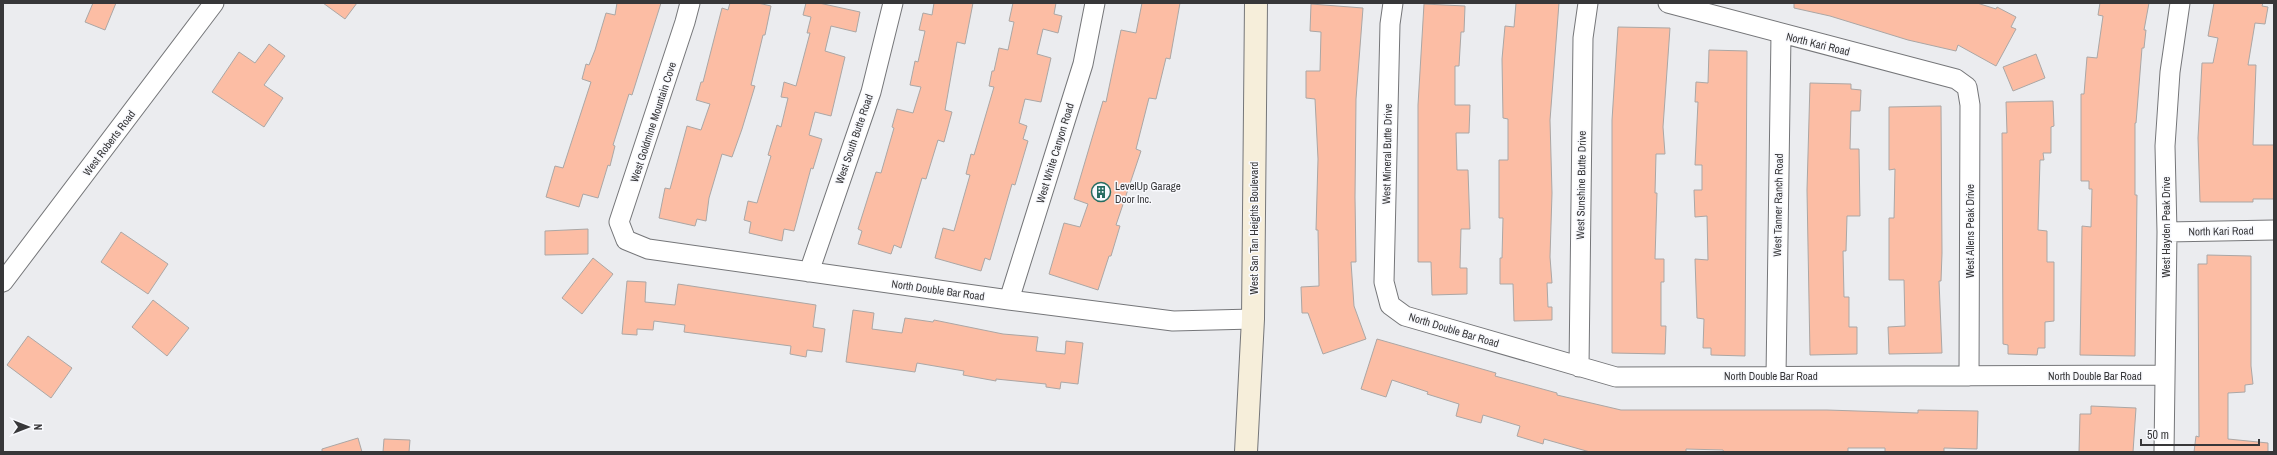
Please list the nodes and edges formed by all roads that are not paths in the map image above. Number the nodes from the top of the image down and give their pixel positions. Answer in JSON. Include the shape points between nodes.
{"nodes":[{"id":1,"x":690,"y":3,"type":"edge"},
{"id":2,"x":893,"y":3,"type":"edge"},
{"id":3,"x":1095,"y":3,"type":"edge"},
{"id":4,"x":1256,"y":3,"type":"edge"},
{"id":5,"x":1393,"y":3,"type":"edge"},
{"id":6,"x":1588,"y":3,"type":"edge"},
{"id":7,"x":1668,"y":3,"type":"edge"},
{"id":8,"x":2180,"y":3,"type":"edge"},
{"id":9,"x":209,"y":5,"type":"edge"},
{"id":10,"x":1781,"y":34,"type":"junction"},
{"id":11,"x":1967,"y":87,"type":"joint"},
{"id":12,"x":2274,"y":230,"type":"edge"},
{"id":13,"x":2167,"y":232,"type":"junction"},
{"id":14,"x":626,"y":240,"type":"joint"},
{"id":15,"x":809,"y":272,"type":"junction"},
{"id":16,"x":3,"y":282,"type":"edge"},
{"id":17,"x":1009,"y":300,"type":"junction"},
{"id":18,"x":1390,"y":305,"type":"joint"},
{"id":19,"x":1253,"y":319,"type":"junction"},
{"id":20,"x":1579,"y":367,"type":"junction"},
{"id":21,"x":1776,"y":376,"type":"junction"},
{"id":22,"x":1969,"y":376,"type":"junction"},
{"id":23,"x":2165,"y":376,"type":"junction"},
{"id":24,"x":1246,"y":452,"type":"edge"},
{"id":25,"x":2164,"y":452,"type":"edge"}],
"edges":[{"from":1,"to":14,"type":"street","name":"West Goldmine Mountain Cove","via":[[619,222]]},
{"from":2,"to":15,"type":"street","name":"West South Butte Road","via":[[871,92]]},
{"from":3,"to":17,"type":"street","name":"West White Canyon Road","via":[[1083,64]]},
{"from":4,"to":19,"type":"street","name":"West San Tan Heights Boulevard"},
{"from":5,"to":18,"type":"street","name":"West Mineral Butte Drive","via":[[1390,24],[1384,282]]},
{"from":6,"to":20,"type":"street","name":"West Sunshine Butte Drive","via":[[1583,38]]},
{"from":7,"to":10,"type":"street","name":"North Kari Road"},
{"from":8,"to":13,"type":"street","name":"West Hayden Peak Drive","via":[[2170,72],[2165,146]]},
{"from":9,"to":16,"type":"street","name":"West Roberts Road"},
{"from":10,"to":11,"type":"street","name":"North Kari Road","via":[[1956,79]]},
{"from":10,"to":21,"type":"street","name":"West Tanner Ranch Road"},
{"from":11,"to":22,"type":"street","name":"West Allens Peak Drive","via":[[1970,105]]},
{"from":12,"to":13,"type":"street","name":"North Kari Road"},
{"from":13,"to":23,"type":"street","name":"West Hayden Peak Drive"},
{"from":14,"to":15,"type":"street","name":"North Double Bar Road","via":[[648,249]]},
{"from":15,"to":17,"type":"street","name":"North Double Bar Road"},
{"from":17,"to":19,"type":"street","name":"North Double Bar Road","via":[[1173,321]]},
{"from":18,"to":20,"type":"street","name":"North Double Bar Road","via":[[1405,316]]},
{"from":19,"to":24,"type":"street","name":"West San Tan Heights Boulevard"},
{"from":20,"to":21,"type":"street","name":"North Double Bar Road","via":[[1616,377]]},
{"from":21,"to":22,"type":"street","name":"North Double Bar Road"},
{"from":22,"to":23,"type":"street","name":"North Double Bar Road"},
{"from":23,"to":25,"type":"street","name":"West Hayden Peak Drive"}]}
